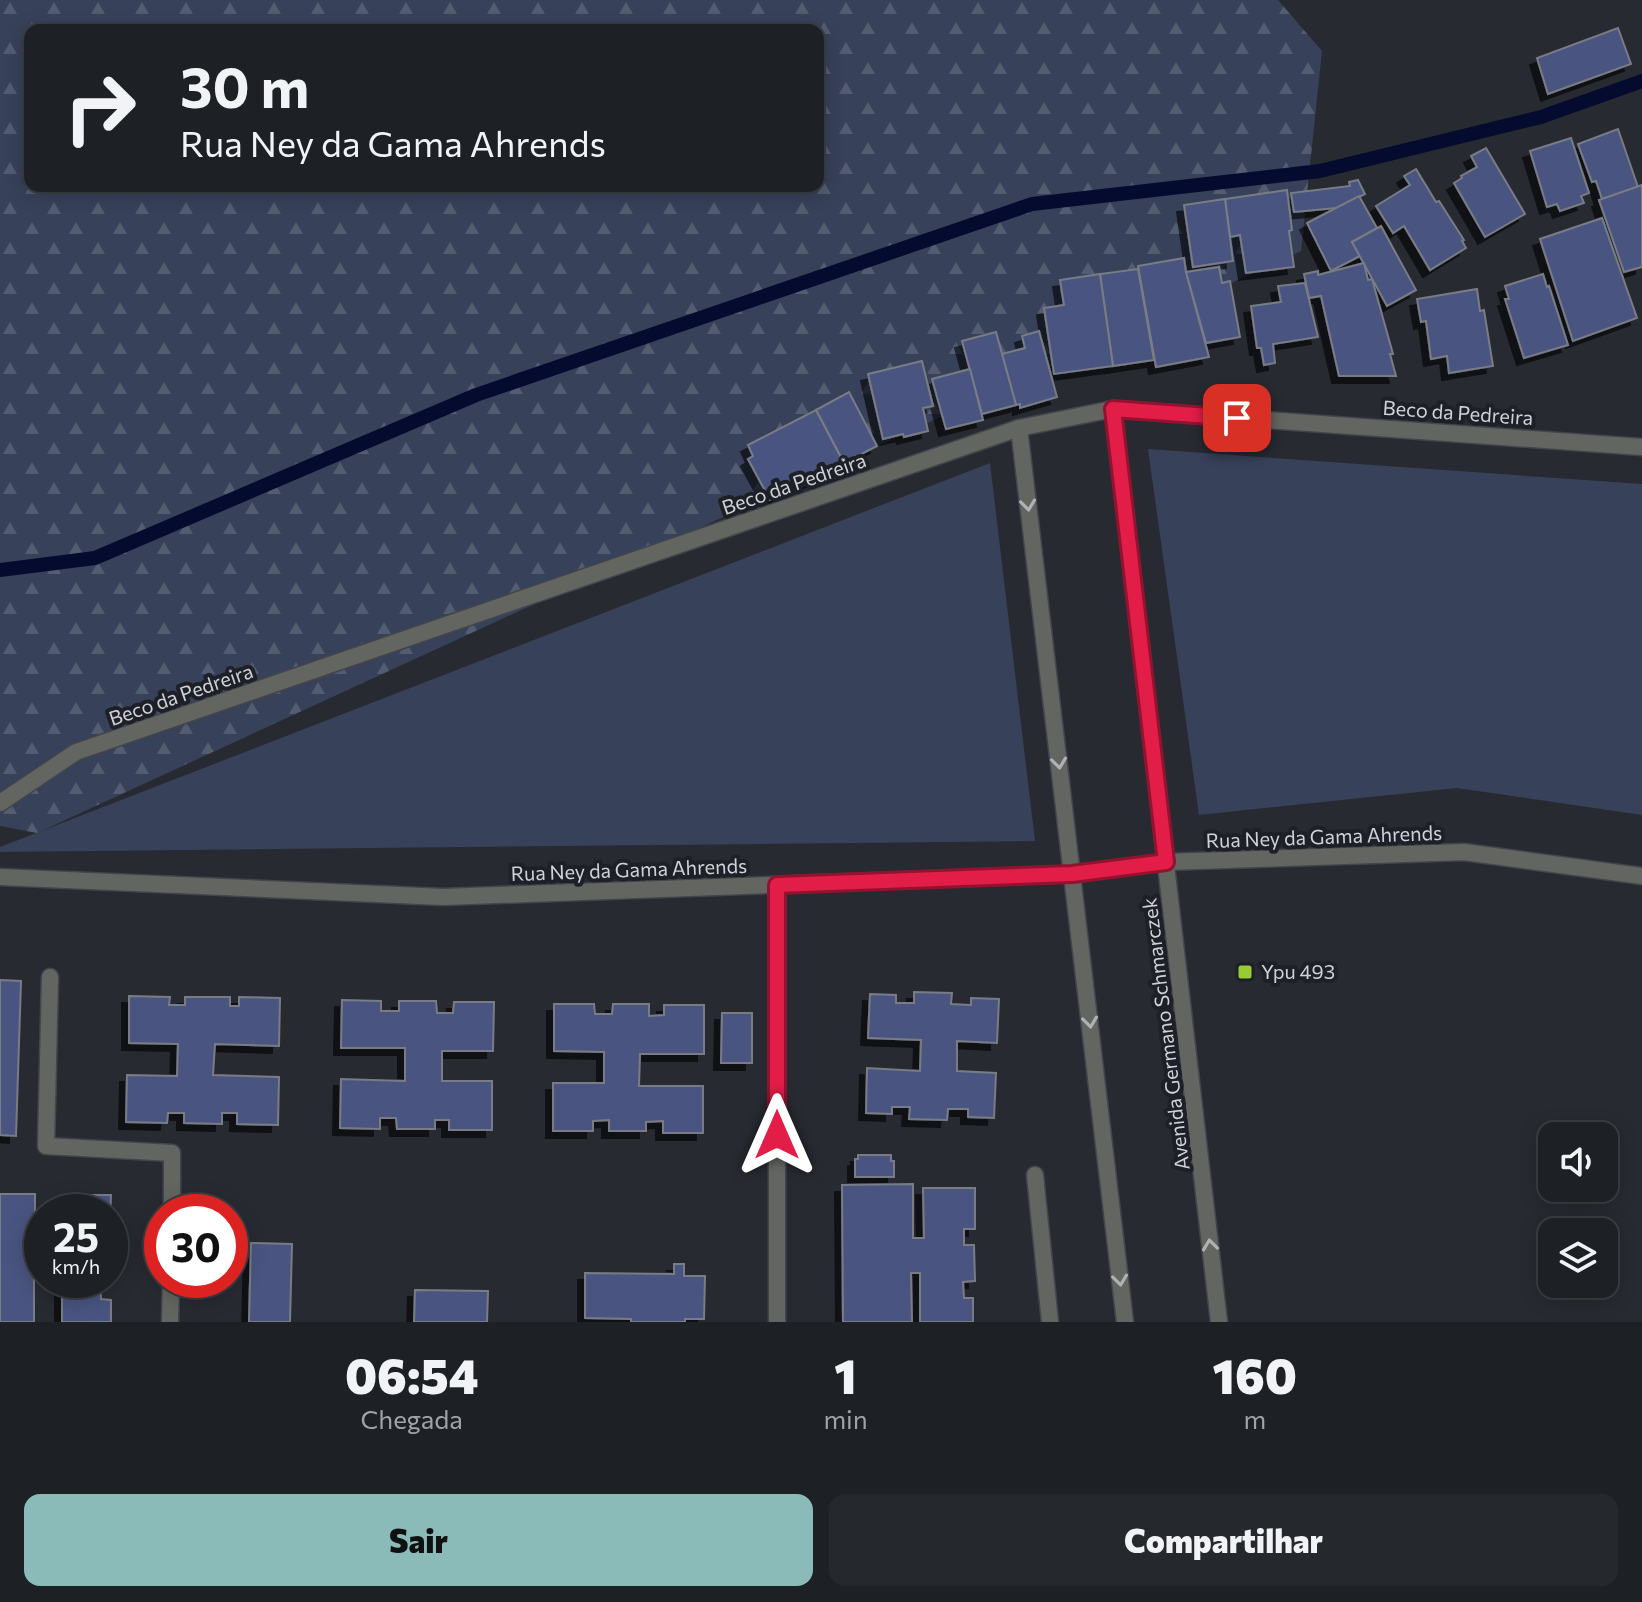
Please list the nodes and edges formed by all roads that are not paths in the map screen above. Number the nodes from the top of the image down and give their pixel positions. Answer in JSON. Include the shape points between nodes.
{"nodes":[{"id":1,"x":1113,"y":409,"type":"junction"},
{"id":2,"x":1019,"y":428,"type":"junction"},
{"id":3,"x":1642,"y":447,"type":"edge"},
{"id":4,"x":0,"y":803,"type":"edge"},
{"id":5,"x":1166,"y":862,"type":"junction"},
{"id":6,"x":1072,"y":874,"type":"junction"},
{"id":7,"x":1642,"y":876,"type":"edge"},
{"id":8,"x":0,"y":877,"type":"edge"},
{"id":9,"x":777,"y":885,"type":"junction"},
{"id":10,"x":50,"y":977,"type":"dead end"},
{"id":11,"x":1035,"y":1175,"type":"dead end"},
{"id":12,"x":172,"y":1194,"type":"edge"},
{"id":13,"x":171,"y":1298,"type":"edge"},
{"id":14,"x":170,"y":1322,"type":"edge"},
{"id":15,"x":777,"y":1322,"type":"edge"},
{"id":16,"x":1050,"y":1322,"type":"edge"},
{"id":17,"x":1125,"y":1322,"type":"edge"},
{"id":18,"x":1219,"y":1322,"type":"edge"}],
"edges":[{"from":1,"to":2,"type":"street","name":"Beco da Pedreira"},
{"from":1,"to":3,"type":"street","name":"Beco da Pedreira"},
{"from":1,"to":5,"type":"street","name":"Avenida Germano Schmarczek"},
{"from":2,"to":4,"type":"street","name":"Beco da Pedreira","via":[[76,752]]},
{"from":2,"to":6,"type":"street","one_way":true},
{"from":5,"to":6,"type":"street","name":"Rua Ney da Gama Ahrends"},
{"from":5,"to":7,"type":"street","name":"Rua Ney da Gama Ahrends","via":[[1464,852]]},
{"from":18,"to":5,"type":"street","name":"Avenida Germano Schmarczek","one_way":true},
{"from":6,"to":9,"type":"street","name":"Rua Ney da Gama Ahrends"},
{"from":6,"to":17,"type":"street","one_way":true},
{"from":8,"to":9,"type":"street","name":"Rua Ney da Gama Ahrends","via":[[443,897]]},
{"from":9,"to":15,"type":"street"},
{"from":10,"to":12,"type":"street","via":[[46,1146],[172,1153]]},
{"from":11,"to":16,"type":"street"},
{"from":13,"to":14,"type":"street"}]}
